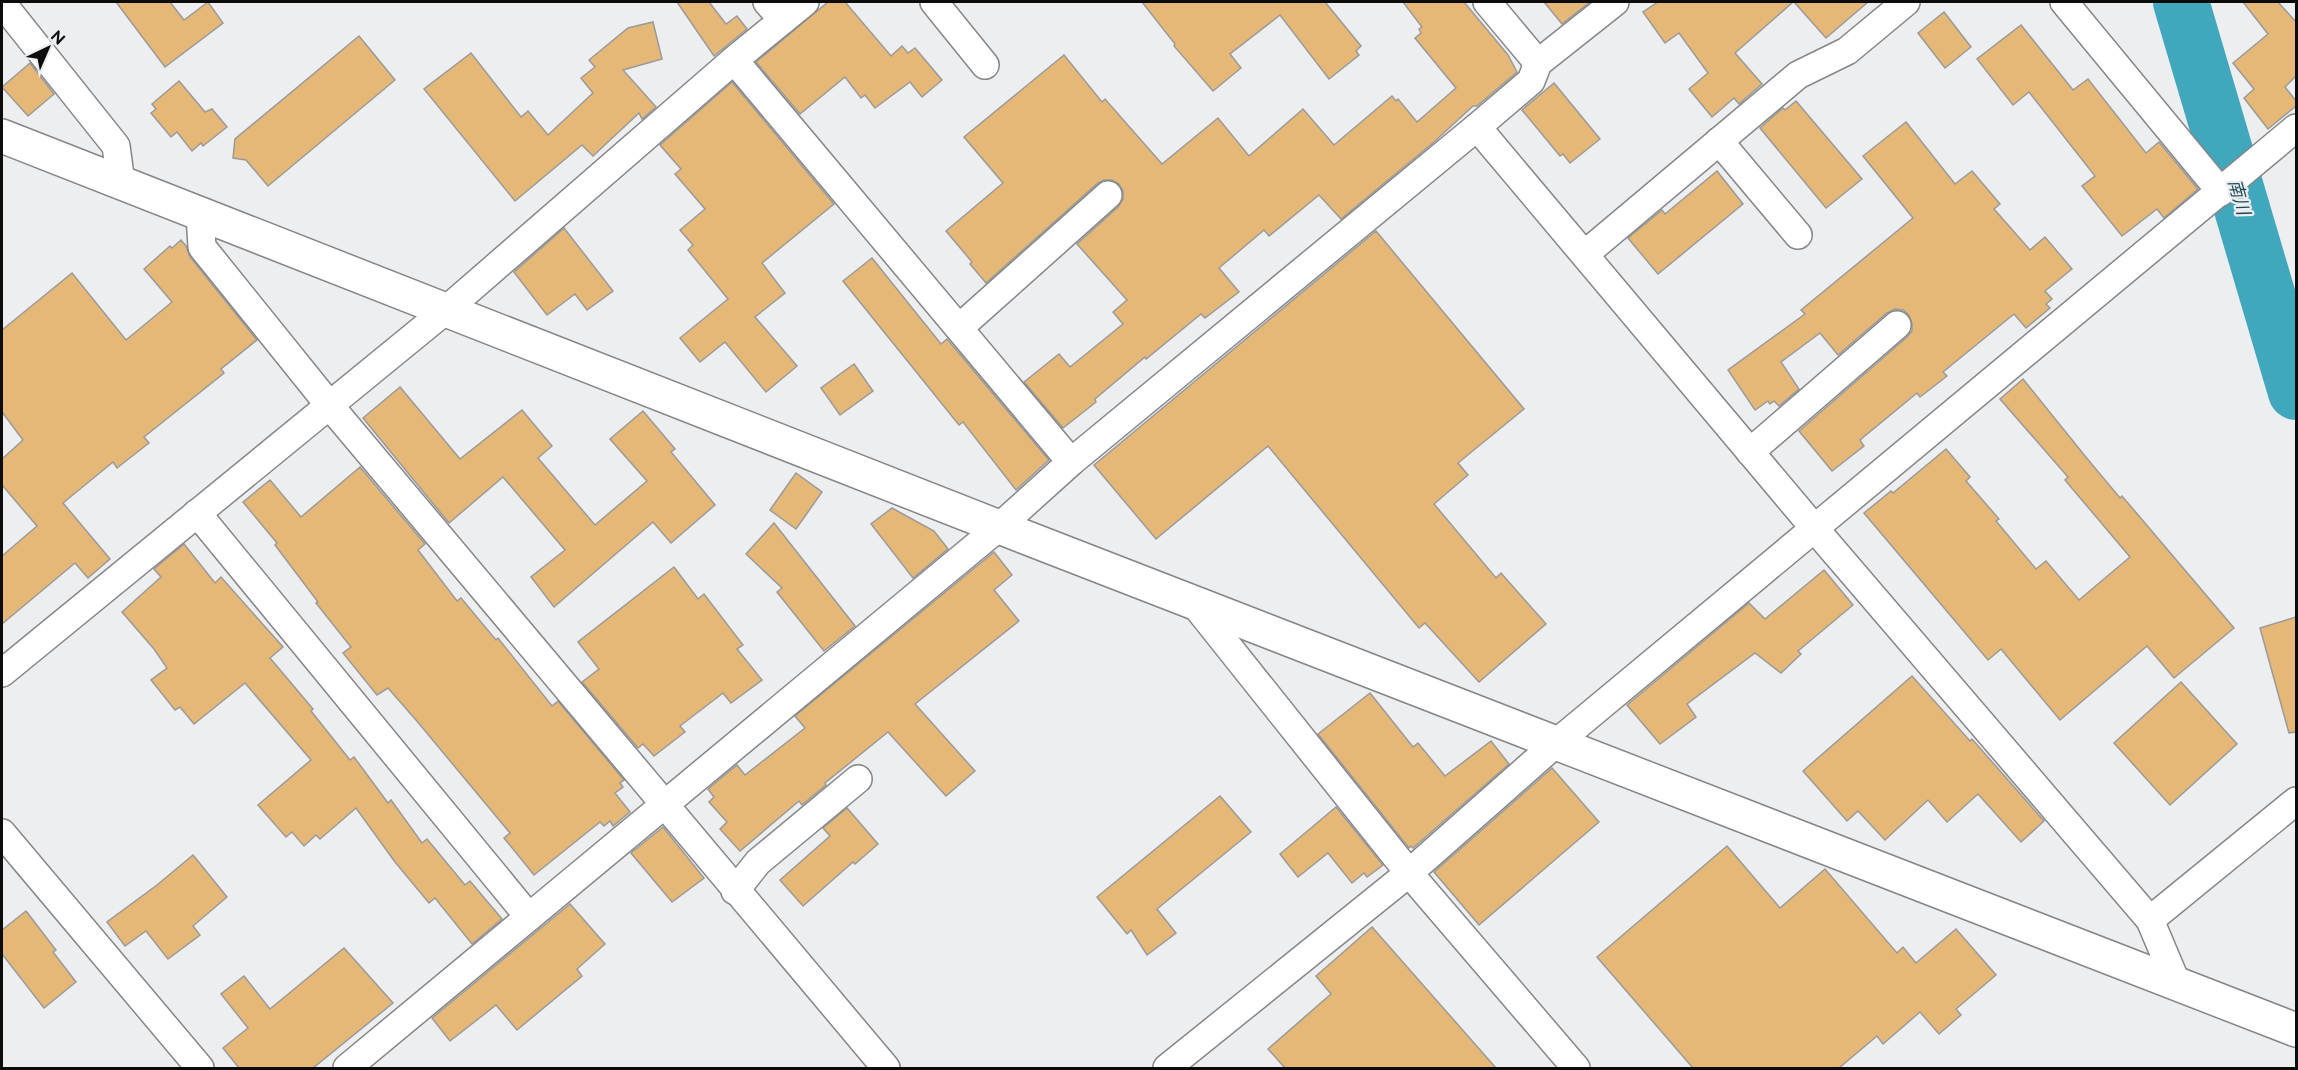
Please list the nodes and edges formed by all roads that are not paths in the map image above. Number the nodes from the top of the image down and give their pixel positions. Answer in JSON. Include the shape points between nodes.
{"nodes":[{"id":1,"x":805,"y":2,"type":"edge"},
{"id":2,"x":934,"y":2,"type":"edge"},
{"id":3,"x":1487,"y":2,"type":"edge"},
{"id":4,"x":1615,"y":2,"type":"edge"},
{"id":5,"x":1906,"y":2,"type":"edge"},
{"id":6,"x":2064,"y":2,"type":"edge"},
{"id":7,"x":2,"y":3,"type":"edge"},
{"id":8,"x":775,"y":11,"type":"edge"},
{"id":9,"x":734,"y":60,"type":"junction"},
{"id":10,"x":1538,"y":63,"type":"junction"},
{"id":11,"x":985,"y":65,"type":"dead end"},
{"id":12,"x":1477,"y":127,"type":"junction"},
{"id":13,"x":2296,"y":128,"type":"edge"},
{"id":14,"x":2,"y":136,"type":"edge"},
{"id":15,"x":1719,"y":141,"type":"junction"},
{"id":16,"x":121,"y":183,"type":"junction"},
{"id":17,"x":2221,"y":192,"type":"junction"},
{"id":18,"x":1108,"y":195,"type":"dead end"},
{"id":19,"x":201,"y":214,"type":"junction"},
{"id":20,"x":1798,"y":235,"type":"dead end"},
{"id":21,"x":1585,"y":255,"type":"junction"},
{"id":22,"x":446,"y":310,"type":"junction"},
{"id":23,"x":1897,"y":325,"type":"dead end"},
{"id":24,"x":959,"y":328,"type":"junction"},
{"id":25,"x":330,"y":406,"type":"junction"},
{"id":26,"x":1750,"y":452,"type":"junction"},
{"id":27,"x":1071,"y":462,"type":"junction"},
{"id":28,"x":197,"y":513,"type":"junction"},
{"id":29,"x":999,"y":527,"type":"junction"},
{"id":30,"x":1815,"y":529,"type":"junction"},
{"id":31,"x":1192,"y":601,"type":"junction"},
{"id":32,"x":2,"y":673,"type":"edge"},
{"id":33,"x":1555,"y":744,"type":"junction"},
{"id":34,"x":858,"y":779,"type":"dead end"},
{"id":35,"x":2296,"y":801,"type":"edge"},
{"id":36,"x":665,"y":804,"type":"junction"},
{"id":37,"x":2,"y":832,"type":"edge"},
{"id":38,"x":1409,"y":873,"type":"junction"},
{"id":39,"x":735,"y":891,"type":"junction"},
{"id":40,"x":529,"y":917,"type":"junction"},
{"id":41,"x":2150,"y":920,"type":"junction"},
{"id":42,"x":2177,"y":984,"type":"junction"},
{"id":43,"x":2296,"y":1030,"type":"edge"},
{"id":44,"x":200,"y":1068,"type":"edge"},
{"id":45,"x":347,"y":1068,"type":"edge"},
{"id":46,"x":886,"y":1068,"type":"edge"},
{"id":47,"x":1167,"y":1068,"type":"edge"},
{"id":48,"x":1576,"y":1068,"type":"edge"}],
"edges":[{"from":1,"to":8,"type":"street"},
{"from":2,"to":11,"type":"street"},
{"from":3,"to":10,"type":"street"},
{"from":4,"to":10,"type":"street"},
{"from":5,"to":15,"type":"street","via":[[1847,51],[1798,75]]},
{"from":6,"to":17,"type":"street"},
{"from":7,"to":16,"type":"street","via":[[116,146]]},
{"from":8,"to":9,"type":"street"},
{"from":9,"to":22,"type":"street"},
{"from":9,"to":24,"type":"street"},
{"from":10,"to":12,"type":"street","via":[[1531,81]]},
{"from":12,"to":21,"type":"street"},
{"from":12,"to":27,"type":"street"},
{"from":13,"to":17,"type":"street"},
{"from":14,"to":16,"type":"street"},
{"from":15,"to":20,"type":"street"},
{"from":15,"to":21,"type":"street"},
{"from":16,"to":19,"type":"street"},
{"from":17,"to":30,"type":"street"},
{"from":18,"to":24,"type":"street"},
{"from":19,"to":22,"type":"street"},
{"from":19,"to":25,"type":"street","via":[[202,247]]},
{"from":21,"to":26,"type":"street"},
{"from":22,"to":25,"type":"street"},
{"from":22,"to":29,"type":"street"},
{"from":23,"to":26,"type":"street"},
{"from":24,"to":27,"type":"street"},
{"from":25,"to":28,"type":"street"},
{"from":25,"to":36,"type":"street"},
{"from":26,"to":30,"type":"street"},
{"from":27,"to":29,"type":"street"},
{"from":28,"to":32,"type":"street"},
{"from":28,"to":40,"type":"street"},
{"from":29,"to":31,"type":"street"},
{"from":29,"to":36,"type":"street"},
{"from":30,"to":33,"type":"street"},
{"from":30,"to":41,"type":"street"},
{"from":31,"to":33,"type":"street"},
{"from":31,"to":38,"type":"street"},
{"from":33,"to":38,"type":"street"},
{"from":33,"to":42,"type":"street"},
{"from":34,"to":39,"type":"street","via":[[758,862]]},
{"from":35,"to":41,"type":"street"},
{"from":36,"to":39,"type":"street"},
{"from":36,"to":40,"type":"street"},
{"from":37,"to":44,"type":"street"},
{"from":38,"to":47,"type":"street"},
{"from":38,"to":48,"type":"street"},
{"from":39,"to":46,"type":"street"},
{"from":40,"to":45,"type":"street"},
{"from":41,"to":42,"type":"street"},
{"from":42,"to":43,"type":"street"}]}
